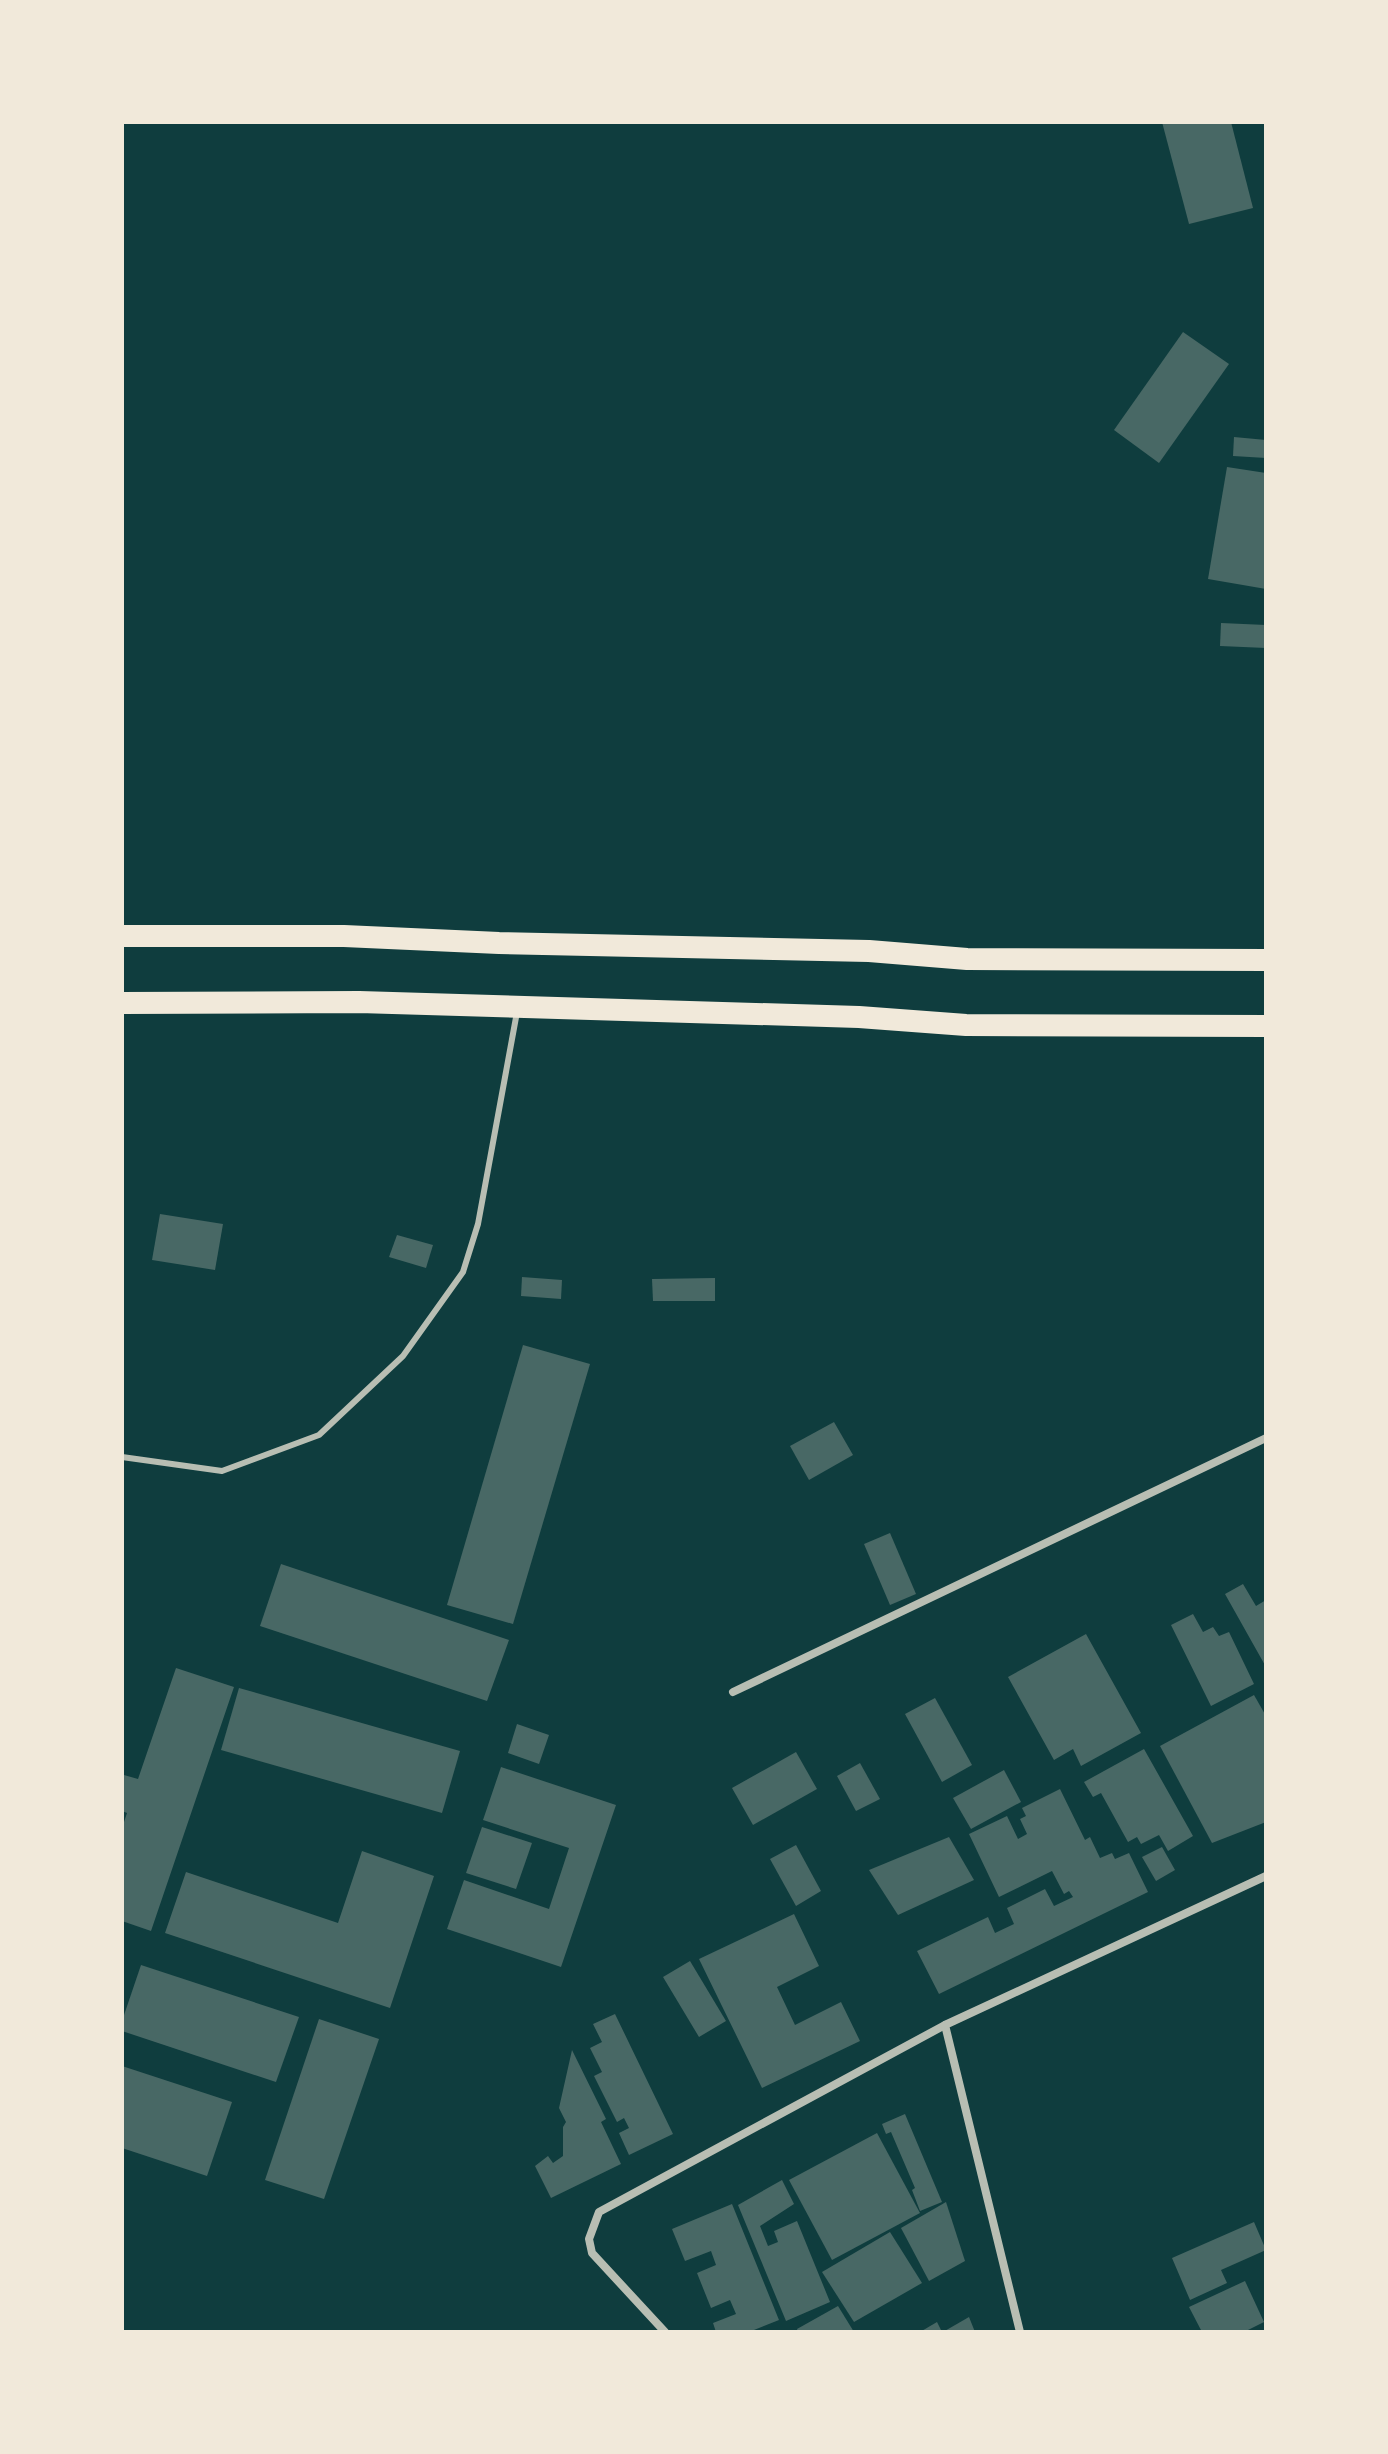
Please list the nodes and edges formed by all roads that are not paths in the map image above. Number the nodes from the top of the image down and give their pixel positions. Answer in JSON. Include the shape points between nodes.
{"nodes":[{"id":1,"x":122,"y":936,"type":"edge"},
{"id":2,"x":1266,"y":960,"type":"edge"},
{"id":3,"x":122,"y":1003,"type":"edge"},
{"id":4,"x":518,"y":1008,"type":"junction"},
{"id":5,"x":1266,"y":1026,"type":"edge"},
{"id":6,"x":1266,"y":1438,"type":"edge"},
{"id":7,"x":122,"y":1457,"type":"edge"},
{"id":8,"x":733,"y":1692,"type":"dead end"},
{"id":9,"x":1266,"y":1876,"type":"edge"},
{"id":10,"x":945,"y":2025,"type":"junction"},
{"id":11,"x":665,"y":2332,"type":"edge"},
{"id":12,"x":1020,"y":2332,"type":"edge"}],
"edges":[{"from":1,"to":2,"type":"highway","via":[[344,936],[869,951],[967,959]]},
{"from":3,"to":4,"type":"highway"},
{"from":4,"to":5,"type":"highway","via":[[966,1025]]},
{"from":4,"to":7,"type":"lane","via":[[478,1224],[463,1272],[403,1356],[319,1435],[236,1466],[222,1471]]},
{"from":6,"to":8,"type":"street"},
{"from":9,"to":10,"type":"street"},
{"from":10,"to":11,"type":"street","via":[[599,2212],[589,2239],[592,2253]]},
{"from":10,"to":12,"type":"street"}]}
